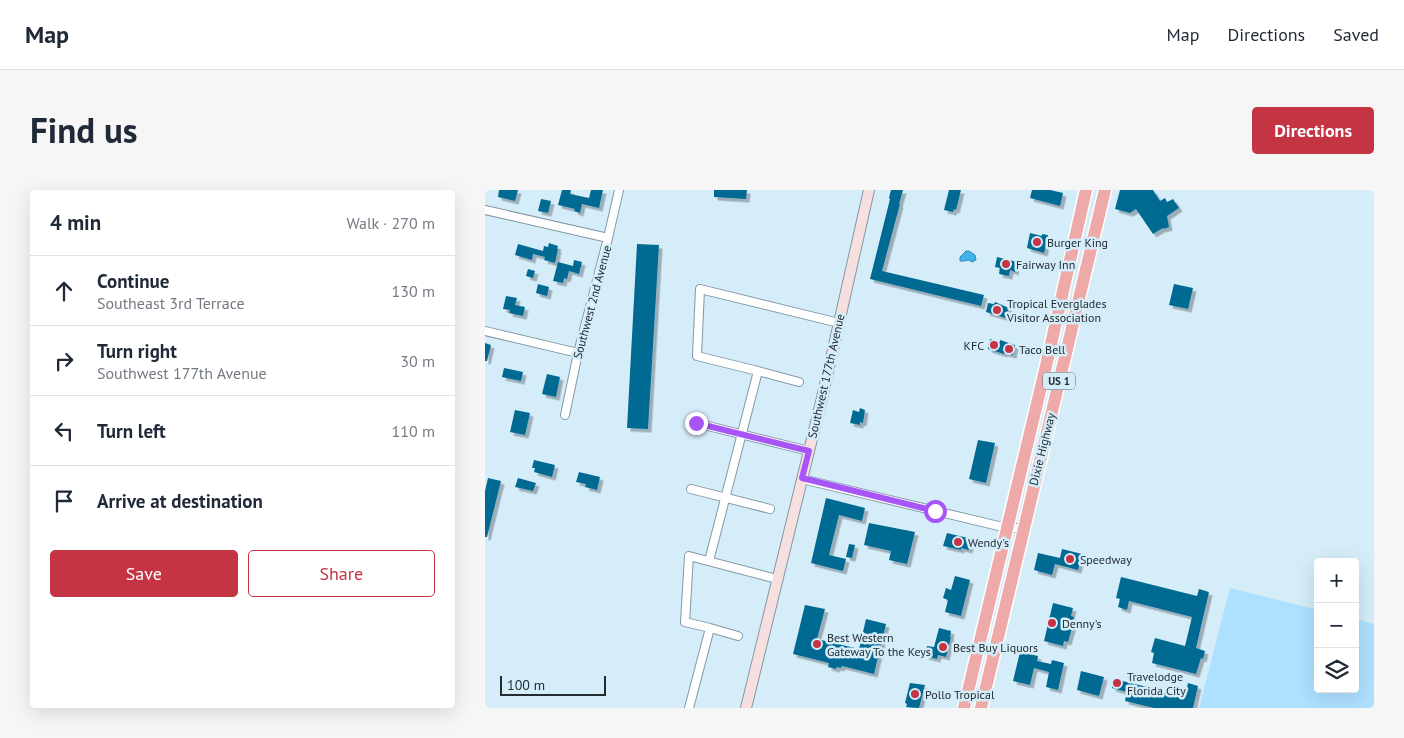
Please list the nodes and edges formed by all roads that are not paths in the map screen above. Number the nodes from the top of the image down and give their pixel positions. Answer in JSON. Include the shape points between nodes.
{"nodes":[{"id":1,"x":619,"y":190,"type":"edge"},
{"id":2,"x":869,"y":190,"type":"edge"},
{"id":3,"x":1086,"y":190,"type":"edge"},
{"id":4,"x":1105,"y":190,"type":"edge"},
{"id":5,"x":485,"y":210,"type":"edge"},
{"id":6,"x":608,"y":238,"type":"junction"},
{"id":7,"x":839,"y":323,"type":"junction"},
{"id":8,"x":485,"y":331,"type":"edge"},
{"id":9,"x":578,"y":353,"type":"junction"},
{"id":10,"x":758,"y":371,"type":"junction"},
{"id":11,"x":799,"y":382,"type":"dead end"},
{"id":12,"x":565,"y":415,"type":"dead end"},
{"id":13,"x":696,"y":423,"type":"dead end"},
{"id":14,"x":741,"y":434,"type":"junction"},
{"id":15,"x":809,"y":451,"type":"junction"},
{"id":16,"x":802,"y":478,"type":"junction"},
{"id":17,"x":691,"y":489,"type":"dead end"},
{"id":18,"x":725,"y":497,"type":"junction"},
{"id":19,"x":770,"y":509,"type":"dead end"},
{"id":20,"x":1007,"y":528,"type":"junction"},
{"id":21,"x":1023,"y":528,"type":"junction"},
{"id":22,"x":709,"y":561,"type":"junction"},
{"id":23,"x":777,"y":579,"type":"junction"},
{"id":24,"x":710,"y":628,"type":"junction"},
{"id":25,"x":738,"y":636,"type":"dead end"},
{"id":26,"x":689,"y":708,"type":"edge"},
{"id":27,"x":746,"y":708,"type":"edge"},
{"id":28,"x":964,"y":708,"type":"edge"},
{"id":29,"x":981,"y":708,"type":"edge"}],
"edges":[{"from":1,"to":6,"type":"street","name":"Southwest 2nd Avenue"},
{"from":2,"to":7,"type":"main road","name":"Southwest 177th Avenue"},
{"from":3,"to":20,"type":"highway","name":"Dixie Highway","number":"US 1"},
{"from":4,"to":21,"type":"highway","name":"Dixie Highway","number":"US 1"},
{"from":5,"to":6,"type":"street"},
{"from":6,"to":9,"type":"street","name":"Southwest 2nd Avenue"},
{"from":7,"to":10,"type":"street","via":[[701,289],[697,356]]},
{"from":7,"to":15,"type":"main road","name":"Southwest 177th Avenue"},
{"from":8,"to":9,"type":"street"},
{"from":9,"to":12,"type":"street","name":"Southwest 2nd Avenue"},
{"from":10,"to":11,"type":"street"},
{"from":10,"to":14,"type":"street"},
{"from":13,"to":14,"type":"street"},
{"from":14,"to":15,"type":"street"},
{"from":14,"to":18,"type":"street"},
{"from":15,"to":16,"type":"main road","name":"Southwest 177th Avenue"},
{"from":16,"to":20,"type":"street"},
{"from":16,"to":23,"type":"main road","name":"Southwest 177th Avenue"},
{"from":17,"to":18,"type":"street"},
{"from":18,"to":19,"type":"street"},
{"from":18,"to":22,"type":"street"},
{"from":20,"to":21,"type":"street"},
{"from":20,"to":28,"type":"highway","name":"Dixie Highway","number":"US 1"},
{"from":21,"to":29,"type":"highway","name":"Dixie Highway","number":"US 1"},
{"from":22,"to":23,"type":"street"},
{"from":22,"to":24,"type":"street","via":[[689,556],[685,622]]},
{"from":23,"to":27,"type":"main road","name":"Southwest 177th Avenue"},
{"from":24,"to":25,"type":"street"},
{"from":24,"to":26,"type":"street"}]}
